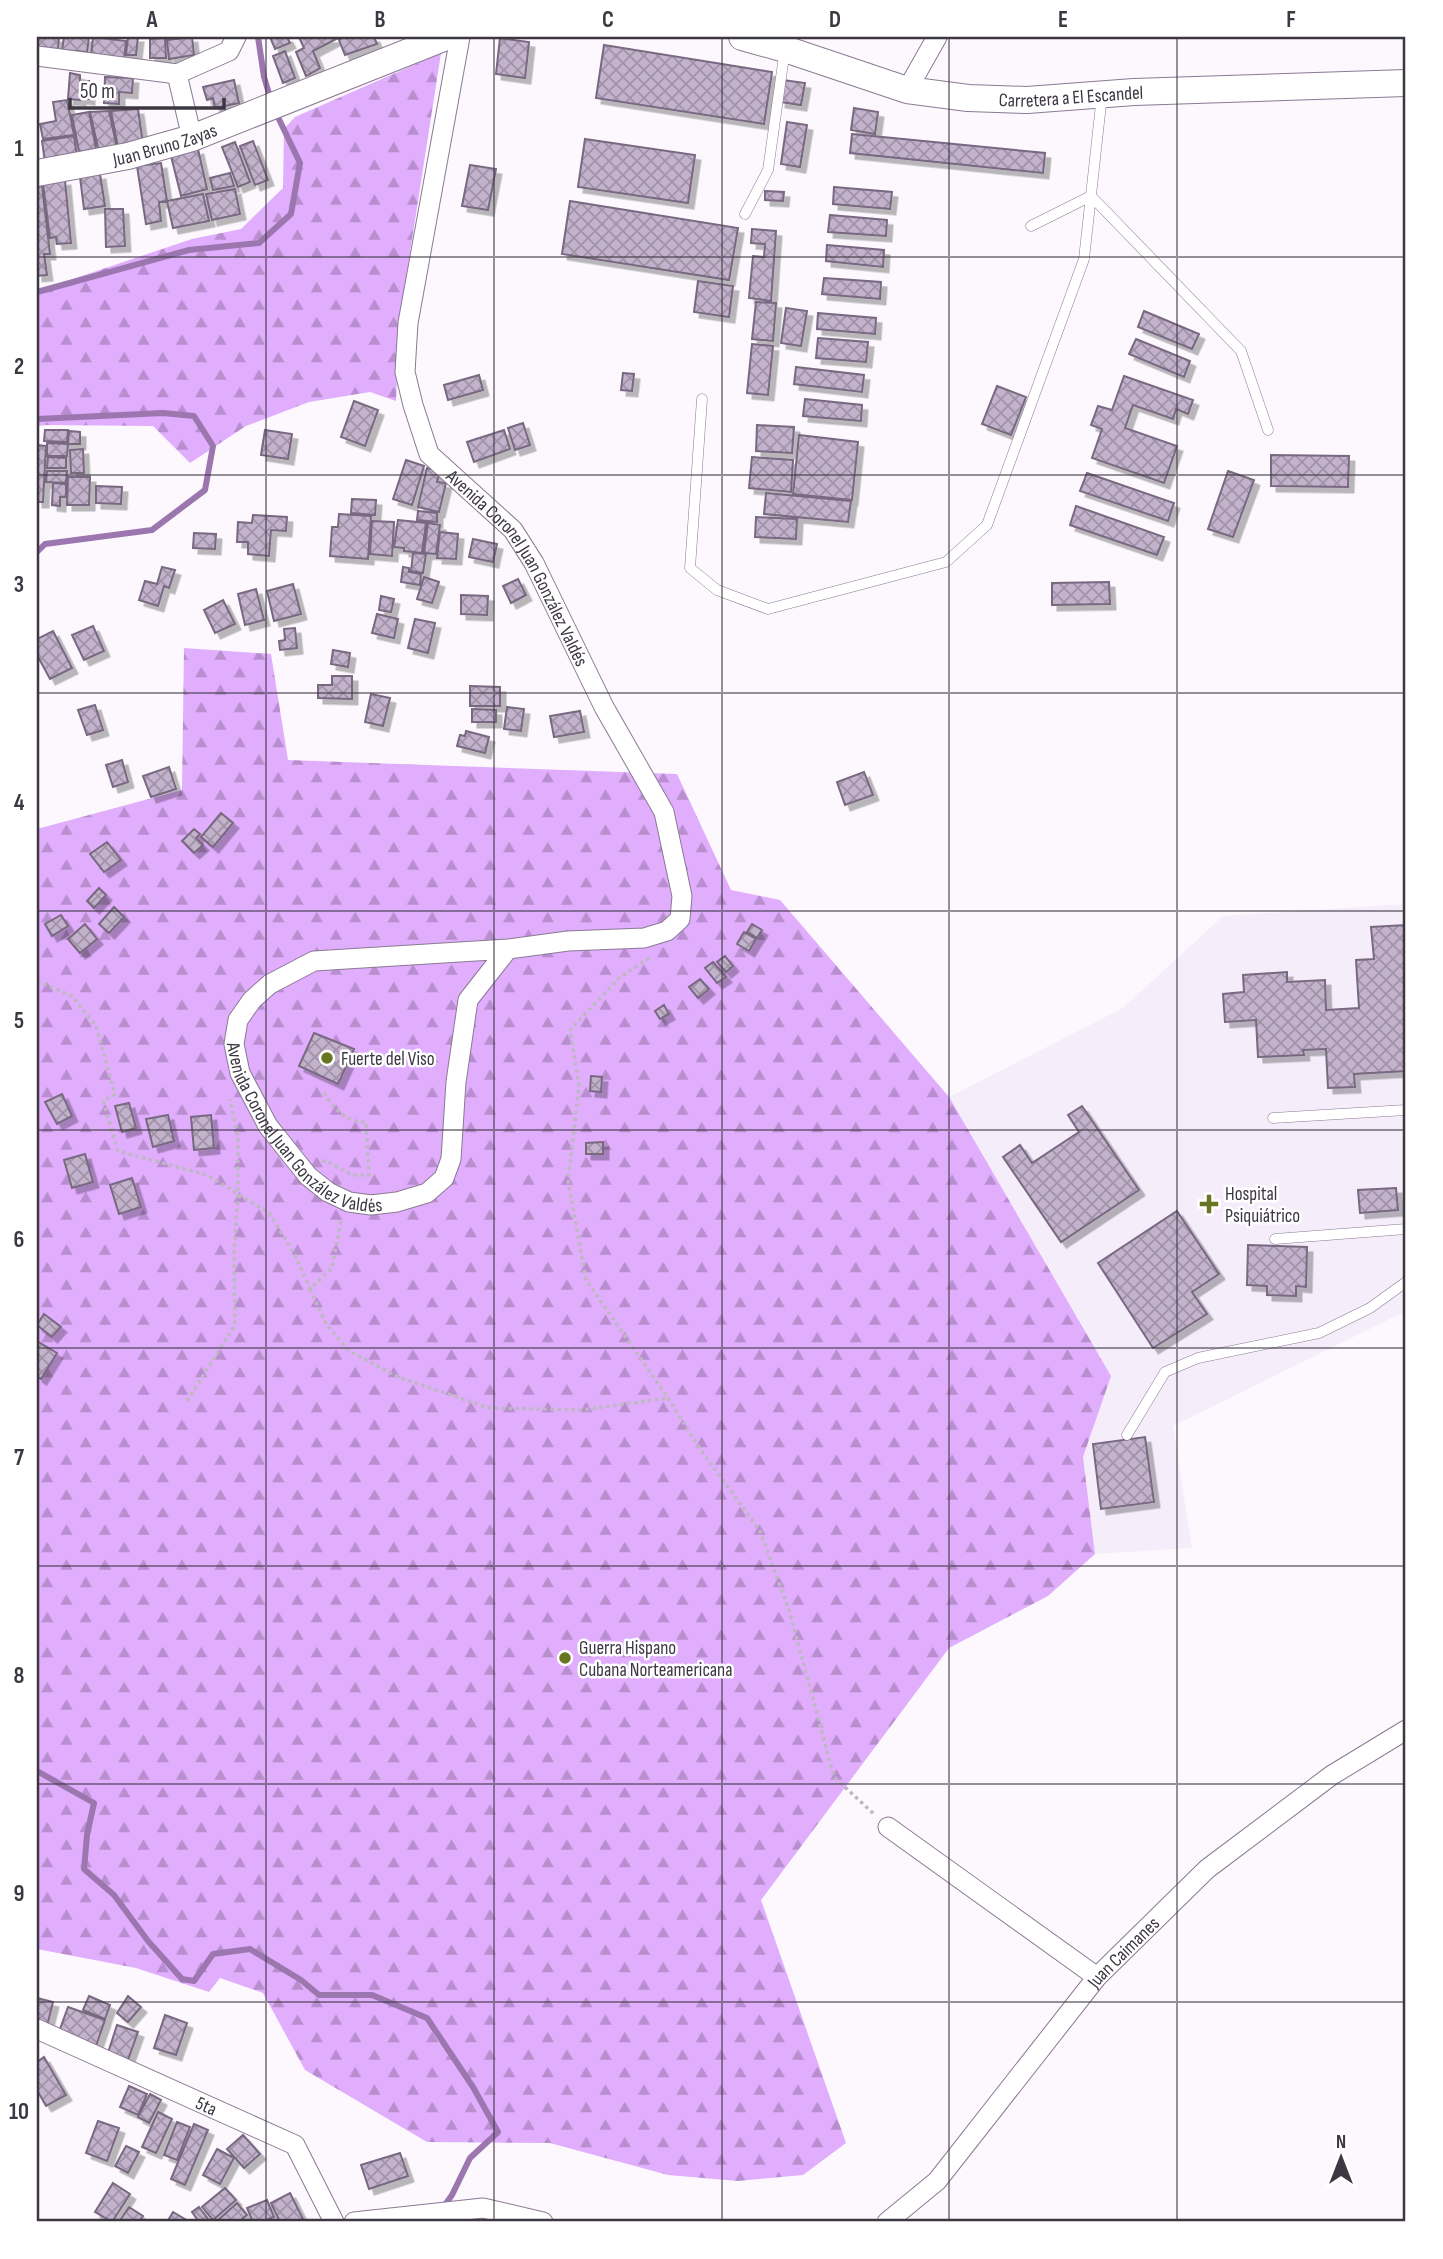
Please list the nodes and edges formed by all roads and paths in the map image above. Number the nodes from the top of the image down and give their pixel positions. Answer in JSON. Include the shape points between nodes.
{"nodes":[{"id":1,"x":236,"y":37,"type":"edge"},
{"id":2,"x":446,"y":37,"type":"edge"},
{"id":3,"x":460,"y":37,"type":"edge"},
{"id":4,"x":743,"y":37,"type":"edge"},
{"id":5,"x":937,"y":37,"type":"edge"},
{"id":6,"x":785,"y":49,"type":"junction"},
{"id":7,"x":37,"y":56,"type":"edge"},
{"id":8,"x":177,"y":74,"type":"junction"},
{"id":9,"x":1406,"y":83,"type":"edge"},
{"id":10,"x":907,"y":90,"type":"junction"},
{"id":11,"x":1102,"y":94,"type":"junction"},
{"id":12,"x":192,"y":138,"type":"junction"},
{"id":13,"x":37,"y":173,"type":"edge"},
{"id":14,"x":1091,"y":196,"type":"junction"},
{"id":15,"x":745,"y":214,"type":"dead end"},
{"id":16,"x":1031,"y":226,"type":"dead end"},
{"id":17,"x":702,"y":399,"type":"dead end"},
{"id":18,"x":1268,"y":430,"type":"dead end"},
{"id":19,"x":508,"y":949,"type":"junction"},
{"id":20,"x":654,"y":955,"type":"dead end"},
{"id":21,"x":37,"y":981,"type":"edge"},
{"id":22,"x":322,"y":1090,"type":"dead end"},
{"id":23,"x":229,"y":1096,"type":"dead end"},
{"id":24,"x":1406,"y":1110,"type":"edge"},
{"id":25,"x":1273,"y":1118,"type":"dead end"},
{"id":26,"x":302,"y":1169,"type":"junction"},
{"id":27,"x":238,"y":1193,"type":"junction"},
{"id":28,"x":349,"y":1202,"type":"junction"},
{"id":29,"x":1406,"y":1229,"type":"edge"},
{"id":30,"x":1275,"y":1239,"type":"dead end"},
{"id":31,"x":1406,"y":1282,"type":"edge"},
{"id":32,"x":310,"y":1289,"type":"junction"},
{"id":33,"x":668,"y":1398,"type":"junction"},
{"id":34,"x":187,"y":1401,"type":"dead end"},
{"id":35,"x":1127,"y":1435,"type":"dead end"},
{"id":36,"x":1406,"y":1730,"type":"edge"},
{"id":37,"x":888,"y":1827,"type":"joint"},
{"id":38,"x":1097,"y":1977,"type":"junction"},
{"id":39,"x":37,"y":2029,"type":"edge"},
{"id":40,"x":334,"y":2222,"type":"edge"},
{"id":41,"x":354,"y":2222,"type":"edge"},
{"id":42,"x":543,"y":2222,"type":"edge"},
{"id":43,"x":887,"y":2222,"type":"edge"}],
"edges":[{"from":1,"to":8,"type":"street","via":[[229,51]]},
{"from":2,"to":12,"type":"street","name":"Juan Bruno Zayas"},
{"from":3,"to":19,"type":"street","name":"Avenida Coronel Juan González Valdés","via":[[408,323],[405,372],[412,404],[429,454],[513,530],[534,562],[604,707],[664,812],[682,896],[680,919],[667,931],[644,938]]},
{"from":4,"to":6,"type":"street","name":"Carretera a El Escandel"},
{"from":5,"to":10,"type":"street"},
{"from":6,"to":10,"type":"street","name":"Carretera a El Escandel"},
{"from":6,"to":15,"type":"lane","via":[[768,170]]},
{"from":7,"to":8,"type":"street"},
{"from":8,"to":12,"type":"street"},
{"from":9,"to":11,"type":"street","name":"Carretera a El Escandel"},
{"from":10,"to":11,"type":"street","name":"Carretera a El Escandel","via":[[1027,100]]},
{"from":11,"to":14,"type":"lane"},
{"from":12,"to":13,"type":"street","name":"Juan Bruno Zayas"},
{"from":14,"to":16,"type":"lane"},
{"from":14,"to":17,"type":"lane","via":[[1084,259],[987,525],[946,562],[768,609],[717,590],[690,568]]},
{"from":14,"to":18,"type":"lane","via":[[1241,351]]},
{"from":19,"to":26,"type":"street","name":"Avenida Coronel Juan González Valdés","via":[[314,961],[270,984],[252,1000],[239,1020],[234,1044],[240,1073],[268,1126]]},
{"from":19,"to":28,"type":"street","name":"Avenida Coronel Juan González Valdés","via":[[468,1000],[451,1159],[444,1178],[427,1193],[397,1202]]},
{"from":20,"to":33,"type":"path","via":[[619,978],[570,1030],[579,1086],[568,1180],[586,1280]]},
{"from":21,"to":27,"type":"path","via":[[72,996],[96,1026],[114,1094],[103,1101],[118,1152],[207,1175]]},
{"from":22,"to":26,"type":"path","via":[[335,1110],[354,1122],[366,1122],[369,1175],[352,1175],[326,1161]]},
{"from":23,"to":27,"type":"path","via":[[238,1138]]},
{"from":24,"to":25,"type":"lane"},
{"from":26,"to":28,"type":"street","name":"Avenida Coronel Juan González Valdés","via":[[328,1192]]},
{"from":27,"to":32,"type":"path","via":[[269,1213]]},
{"from":27,"to":34,"type":"path","via":[[235,1325]]},
{"from":28,"to":32,"type":"path","via":[[339,1225],[332,1268]]},
{"from":29,"to":30,"type":"lane"},
{"from":31,"to":35,"type":"lane","via":[[1370,1308],[1319,1333],[1198,1358],[1165,1372]]},
{"from":32,"to":33,"type":"path","via":[[326,1324],[349,1351],[398,1377],[489,1408],[582,1410]]},
{"from":33,"to":37,"type":"path","via":[[760,1531],[793,1623],[834,1777]]},
{"from":36,"to":38,"type":"street","name":"Juan Caimanes","via":[[1332,1775],[1207,1869]]},
{"from":37,"to":38,"type":"street"},
{"from":38,"to":43,"type":"street","name":"Juan Caimanes","via":[[937,2180]]},
{"from":39,"to":40,"type":"street","name":"5ta","via":[[295,2145]]},
{"from":41,"to":42,"type":"street","via":[[483,2208]]}]}
